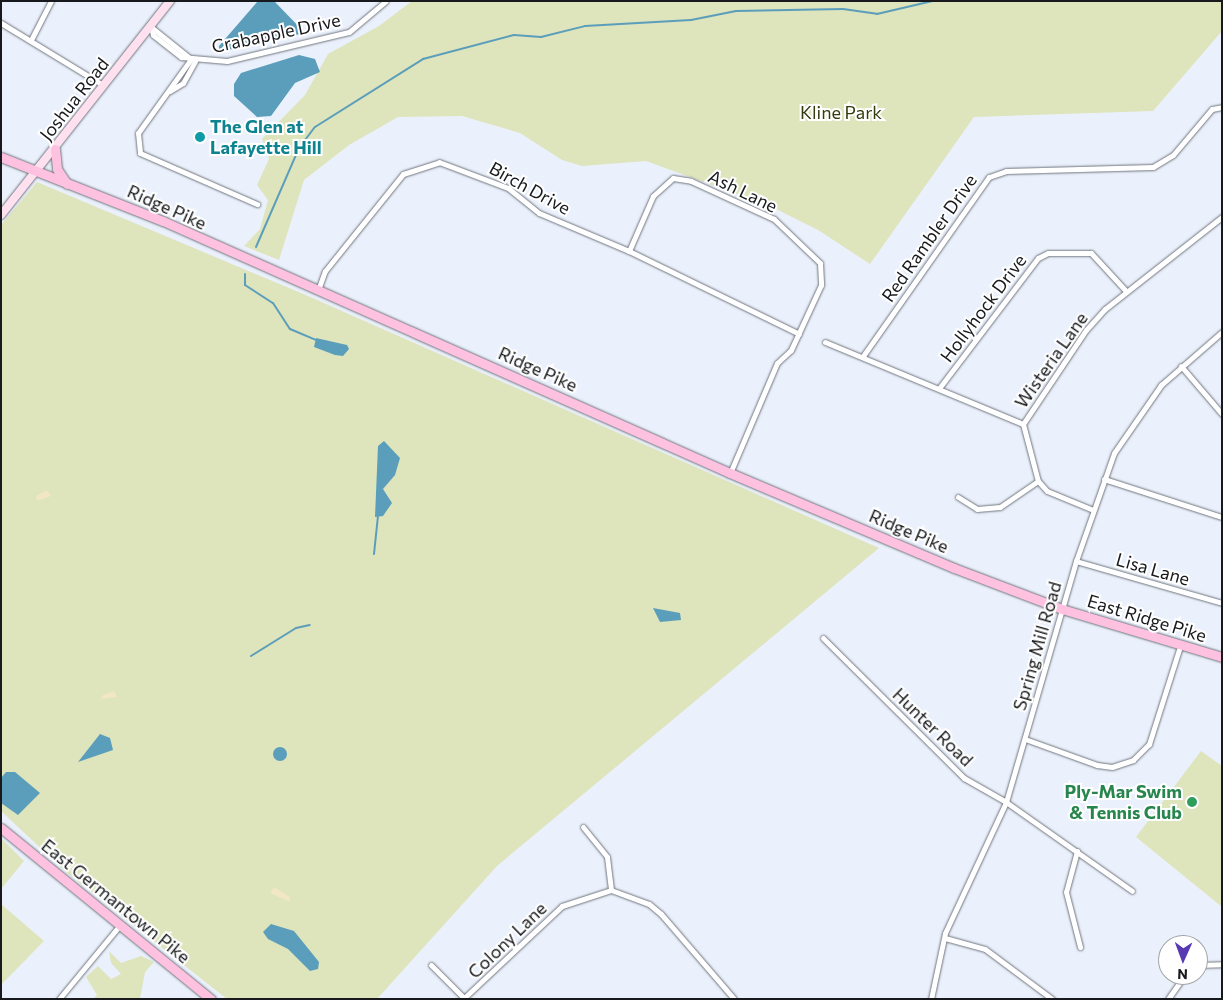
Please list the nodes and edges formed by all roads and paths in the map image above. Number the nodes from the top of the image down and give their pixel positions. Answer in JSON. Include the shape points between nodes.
{"nodes":[{"id":1,"x":51,"y":1,"type":"edge"},
{"id":2,"x":170,"y":1,"type":"edge"},
{"id":3,"x":386,"y":1,"type":"edge"},
{"id":4,"x":1,"y":23,"type":"edge"},
{"id":5,"x":151,"y":27,"type":"junction"},
{"id":6,"x":32,"y":38,"type":"junction"},
{"id":7,"x":193,"y":60,"type":"junction"},
{"id":8,"x":179,"y":77,"type":"junction"},
{"id":9,"x":185,"y":80,"type":"junction"},
{"id":10,"x":103,"y":85,"type":"junction"},
{"id":11,"x":170,"y":90,"type":"junction"},
{"id":12,"x":1222,"y":107,"type":"edge"},
{"id":13,"x":55,"y":149,"type":"junction"},
{"id":14,"x":1,"y":157,"type":"edge"},
{"id":15,"x":37,"y":172,"type":"junction"},
{"id":16,"x":68,"y":184,"type":"junction"},
{"id":17,"x":257,"y":204,"type":"dead end"},
{"id":18,"x":1,"y":214,"type":"edge"},
{"id":19,"x":1222,"y":217,"type":"edge"},
{"id":20,"x":629,"y":251,"type":"junction"},
{"id":21,"x":1125,"y":290,"type":"junction"},
{"id":22,"x":318,"y":291,"type":"junction"},
{"id":23,"x":1222,"y":332,"type":"edge"},
{"id":24,"x":799,"y":334,"type":"junction"},
{"id":25,"x":825,"y":342,"type":"dead end"},
{"id":26,"x":863,"y":356,"type":"junction"},
{"id":27,"x":1181,"y":366,"type":"junction"},
{"id":28,"x":940,"y":387,"type":"junction"},
{"id":29,"x":1222,"y":414,"type":"edge"},
{"id":30,"x":1023,"y":424,"type":"junction"},
{"id":31,"x":730,"y":473,"type":"junction"},
{"id":32,"x":1104,"y":479,"type":"junction"},
{"id":33,"x":1038,"y":481,"type":"junction"},
{"id":34,"x":958,"y":498,"type":"dead end"},
{"id":35,"x":1093,"y":510,"type":"junction"},
{"id":36,"x":1222,"y":518,"type":"edge"},
{"id":37,"x":1076,"y":561,"type":"junction"},
{"id":38,"x":1222,"y":603,"type":"edge"},
{"id":39,"x":1062,"y":609,"type":"junction"},
{"id":40,"x":823,"y":638,"type":"dead end"},
{"id":41,"x":1180,"y":646,"type":"junction"},
{"id":42,"x":1222,"y":657,"type":"edge"},
{"id":43,"x":1025,"y":739,"type":"junction"},
{"id":44,"x":1006,"y":802,"type":"junction"},
{"id":45,"x":583,"y":827,"type":"dead end"},
{"id":46,"x":1,"y":828,"type":"edge"},
{"id":47,"x":1077,"y":851,"type":"junction"},
{"id":48,"x":611,"y":890,"type":"junction"},
{"id":49,"x":1132,"y":891,"type":"dead end"},
{"id":50,"x":120,"y":925,"type":"junction"},
{"id":51,"x":945,"y":938,"type":"junction"},
{"id":52,"x":1080,"y":947,"type":"dead end"},
{"id":53,"x":1222,"y":964,"type":"edge"},
{"id":54,"x":431,"y":965,"type":"dead end"},
{"id":55,"x":1208,"y":965,"type":"edge"},
{"id":56,"x":1178,"y":985,"type":"edge"},
{"id":57,"x":463,"y":998,"type":"edge"},
{"id":58,"x":59,"y":999,"type":"edge"},
{"id":59,"x":211,"y":999,"type":"edge"},
{"id":60,"x":734,"y":999,"type":"edge"},
{"id":61,"x":931,"y":999,"type":"edge"},
{"id":62,"x":1052,"y":999,"type":"edge"},
{"id":63,"x":1168,"y":999,"type":"edge"}],
"edges":[{"from":1,"to":6,"type":"street"},
{"from":2,"to":5,"type":"main road","name":"Joshua Road"},
{"from":3,"to":7,"type":"street","name":"Crabapple Drive","via":[[349,32],[227,61]]},
{"from":4,"to":6,"type":"street"},
{"from":5,"to":7,"type":"street","name":"Crabapple Drive","via":[[167,46]]},
{"from":5,"to":10,"type":"main road","name":"Joshua Road"},
{"from":6,"to":10,"type":"street"},
{"from":7,"to":8,"type":"street"},
{"from":7,"to":9,"type":"street"},
{"from":8,"to":9,"type":"street"},
{"from":8,"to":11,"type":"street"},
{"from":9,"to":11,"type":"street"},
{"from":10,"to":13,"type":"main road","name":"Joshua Road"},
{"from":11,"to":17,"type":"street","via":[[138,133],[140,153]]},
{"from":12,"to":26,"type":"street","name":"Red Rambler Drive","via":[[1212,109],[1172,155],[1153,167],[1006,171],[989,177]]},
{"from":13,"to":15,"type":"main road","name":"Joshua Road"},
{"from":13,"to":16,"type":"main road","via":[[57,169]]},
{"from":14,"to":15,"type":"main road","name":"Ridge Pike"},
{"from":15,"to":16,"type":"main road","name":"Ridge Pike"},
{"from":15,"to":18,"type":"main road","name":"Joshua Road"},
{"from":16,"to":22,"type":"main road","name":"Ridge Pike"},
{"from":19,"to":21,"type":"street","name":"Wisteria Lane"},
{"from":20,"to":22,"type":"street","name":"Birch Drive","via":[[539,213],[508,188],[439,162],[403,174],[325,270]]},
{"from":20,"to":24,"type":"street","name":"Birch Drive"},
{"from":20,"to":24,"type":"street","name":"Ash Lane","via":[[653,196],[672,178],[748,205],[774,219],[820,263],[821,285]]},
{"from":21,"to":28,"type":"street","name":"Hollyhock Drive","via":[[1090,254],[1048,253],[1038,258]]},
{"from":21,"to":30,"type":"street","name":"Wisteria Lane","via":[[1086,330]]},
{"from":22,"to":31,"type":"main road","name":"Ridge Pike"},
{"from":23,"to":27,"type":"street","name":"Spring Mill Road"},
{"from":24,"to":31,"type":"street","name":"Ash Lane","via":[[777,363]]},
{"from":25,"to":26,"type":"street","name":"Wisteria Lane"},
{"from":26,"to":28,"type":"street","name":"Wisteria Lane"},
{"from":27,"to":29,"type":"street"},
{"from":27,"to":32,"type":"street","name":"Spring Mill Road","via":[[1144,405]]},
{"from":28,"to":30,"type":"street","name":"Wisteria Lane"},
{"from":30,"to":33,"type":"street"},
{"from":31,"to":39,"type":"main road","name":"Ridge Pike"},
{"from":32,"to":35,"type":"street","name":"Spring Mill Road"},
{"from":32,"to":36,"type":"street"},
{"from":33,"to":34,"type":"street","via":[[1000,507],[977,509]]},
{"from":33,"to":35,"type":"street","via":[[1047,491]]},
{"from":35,"to":37,"type":"street","name":"Spring Mill Road"},
{"from":37,"to":38,"type":"street","name":"Lisa Lane"},
{"from":37,"to":39,"type":"street","name":"Spring Mill Road"},
{"from":39,"to":41,"type":"main road","name":"East Ridge Pike"},
{"from":39,"to":43,"type":"street","name":"Spring Mill Road"},
{"from":40,"to":44,"type":"street","name":"Hunter Road","via":[[964,778]]},
{"from":41,"to":42,"type":"main road","name":"East Ridge Pike"},
{"from":41,"to":43,"type":"street","via":[[1149,744],[1133,760],[1112,767],[1097,765]]},
{"from":43,"to":44,"type":"street","name":"Spring Mill Road"},
{"from":44,"to":47,"type":"street","name":"Hunter Road"},
{"from":44,"to":51,"type":"street","name":"Spring Mill Road"},
{"from":45,"to":48,"type":"street","via":[[607,857]]},
{"from":46,"to":50,"type":"main road","name":"East Germantown Pike"},
{"from":47,"to":49,"type":"street","name":"Hunter Road"},
{"from":47,"to":52,"type":"street","via":[[1066,892]]},
{"from":48,"to":57,"type":"street","name":"Colony Lane","via":[[562,906]]},
{"from":48,"to":60,"type":"street","via":[[649,904],[661,914]]},
{"from":50,"to":58,"type":"street"},
{"from":50,"to":59,"type":"main road","name":"East Germantown Pike"},
{"from":51,"to":61,"type":"street","name":"Spring Mill Road"},
{"from":51,"to":62,"type":"street","via":[[985,949]]},
{"from":53,"to":55,"type":"street"},
{"from":54,"to":57,"type":"street"},
{"from":56,"to":63,"type":"street"}]}
